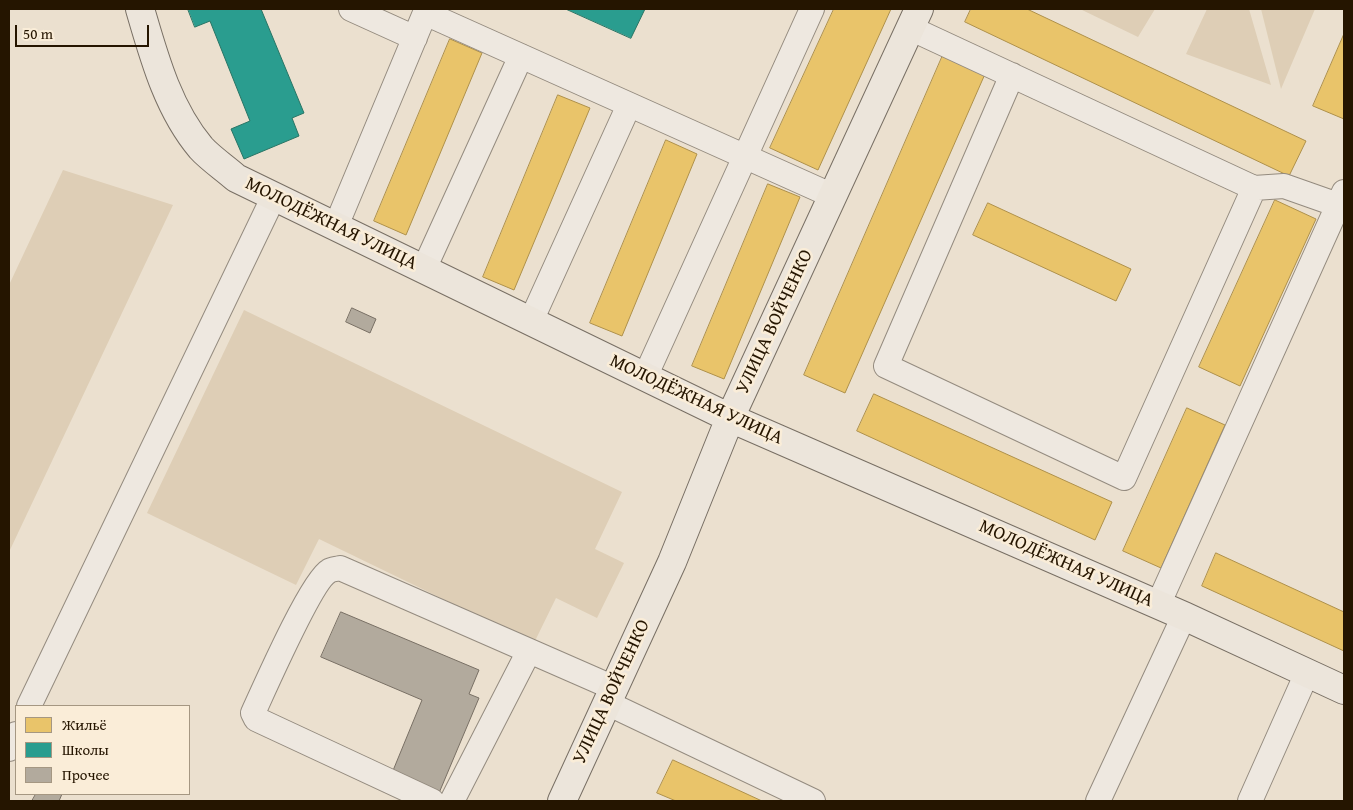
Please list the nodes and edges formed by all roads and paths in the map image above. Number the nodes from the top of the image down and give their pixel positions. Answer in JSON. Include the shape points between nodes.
{"nodes":[{"id":1,"x":140,"y":9,"type":"edge"},
{"id":2,"x":351,"y":9,"type":"edge"},
{"id":3,"x":812,"y":9,"type":"edge"},
{"id":4,"x":915,"y":18,"type":"edge"},
{"id":5,"x":415,"y":38,"type":"junction"},
{"id":6,"x":521,"y":56,"type":"junction"},
{"id":7,"x":1012,"y":75,"type":"junction"},
{"id":8,"x":629,"y":105,"type":"junction"},
{"id":9,"x":745,"y":157,"type":"junction"},
{"id":10,"x":1254,"y":188,"type":"junction"},
{"id":11,"x":274,"y":196,"type":"junction"},
{"id":12,"x":833,"y":196,"type":"junction"},
{"id":13,"x":1341,"y":198,"type":"edge"},
{"id":14,"x":336,"y":226,"type":"junction"},
{"id":15,"x":424,"y":269,"type":"junction"},
{"id":16,"x":531,"y":321,"type":"junction"},
{"id":17,"x":645,"y":377,"type":"junction"},
{"id":18,"x":730,"y":418,"type":"junction"},
{"id":19,"x":1158,"y":605,"type":"junction"},
{"id":20,"x":1184,"y":616,"type":"junction"},
{"id":21,"x":529,"y":651,"type":"junction"},
{"id":22,"x":1307,"y":673,"type":"junction"},
{"id":23,"x":1344,"y":690,"type":"edge"},
{"id":24,"x":610,"y":696,"type":"junction"},
{"id":25,"x":29,"y":705,"type":"edge"},
{"id":26,"x":15,"y":736,"type":"edge"},
{"id":27,"x":9,"y":749,"type":"edge"},
{"id":28,"x":432,"y":801,"type":"edge"},
{"id":29,"x":452,"y":801,"type":"edge"},
{"id":30,"x":562,"y":801,"type":"edge"},
{"id":31,"x":813,"y":801,"type":"edge"},
{"id":32,"x":1098,"y":801,"type":"edge"},
{"id":33,"x":1250,"y":801,"type":"edge"}],
"edges":[{"from":1,"to":11,"type":"main road","name":"МОЛОДЁЖНАЯ УЛИЦА","via":[[154,59],[175,108],[202,149],[236,178]]},
{"from":2,"to":5,"type":"lane"},
{"from":3,"to":9,"type":"lane"},
{"from":4,"to":7,"type":"lane"},
{"from":4,"to":12,"type":"main road","name":"УЛИЦА ВОЙЧЕНКО"},
{"from":5,"to":6,"type":"lane","via":[[425,13]]},
{"from":5,"to":14,"type":"lane"},
{"from":6,"to":8,"type":"lane"},
{"from":6,"to":15,"type":"lane"},
{"from":7,"to":10,"type":"lane"},
{"from":7,"to":10,"type":"lane","via":[[886,366],[1124,478]]},
{"from":8,"to":9,"type":"lane"},
{"from":8,"to":16,"type":"lane"},
{"from":9,"to":12,"type":"lane"},
{"from":9,"to":17,"type":"lane"},
{"from":10,"to":13,"type":"lane","via":[[1284,186]]},
{"from":11,"to":14,"type":"main road","name":"МОЛОДЁЖНАЯ УЛИЦА"},
{"from":11,"to":25,"type":"lane"},
{"from":12,"to":18,"type":"main road","name":"УЛИЦА ВОЙЧЕНКО"},
{"from":13,"to":19,"type":"lane"},
{"from":14,"to":15,"type":"main road","name":"МОЛОДЁЖНАЯ УЛИЦА"},
{"from":15,"to":16,"type":"main road","name":"МОЛОДЁЖНАЯ УЛИЦА"},
{"from":16,"to":17,"type":"main road","name":"МОЛОДЁЖНАЯ УЛИЦА"},
{"from":17,"to":18,"type":"main road","name":"МОЛОДЁЖНАЯ УЛИЦА"},
{"from":18,"to":19,"type":"main road","name":"МОЛОДЁЖНАЯ УЛИЦА"},
{"from":18,"to":24,"type":"main road","name":"УЛИЦА ВОЙЧЕНКО","via":[[672,562]]},
{"from":19,"to":20,"type":"main road","name":"МОЛОДЁЖНАЯ УЛИЦА"},
{"from":20,"to":22,"type":"main road","name":"МОЛОДЁЖНАЯ УЛИЦА"},
{"from":20,"to":32,"type":"lane"},
{"from":21,"to":24,"type":"lane"},
{"from":21,"to":28,"type":"lane","via":[[340,568],[328,571],[318,582],[253,713],[256,720]]},
{"from":21,"to":29,"type":"lane"},
{"from":22,"to":23,"type":"main road","name":"МОЛОДЁЖНАЯ УЛИЦА"},
{"from":22,"to":33,"type":"lane"},
{"from":24,"to":30,"type":"main road","name":"УЛИЦА ВОЙЧЕНКО"},
{"from":24,"to":31,"type":"lane"},
{"from":26,"to":27,"type":"lane"}]}
